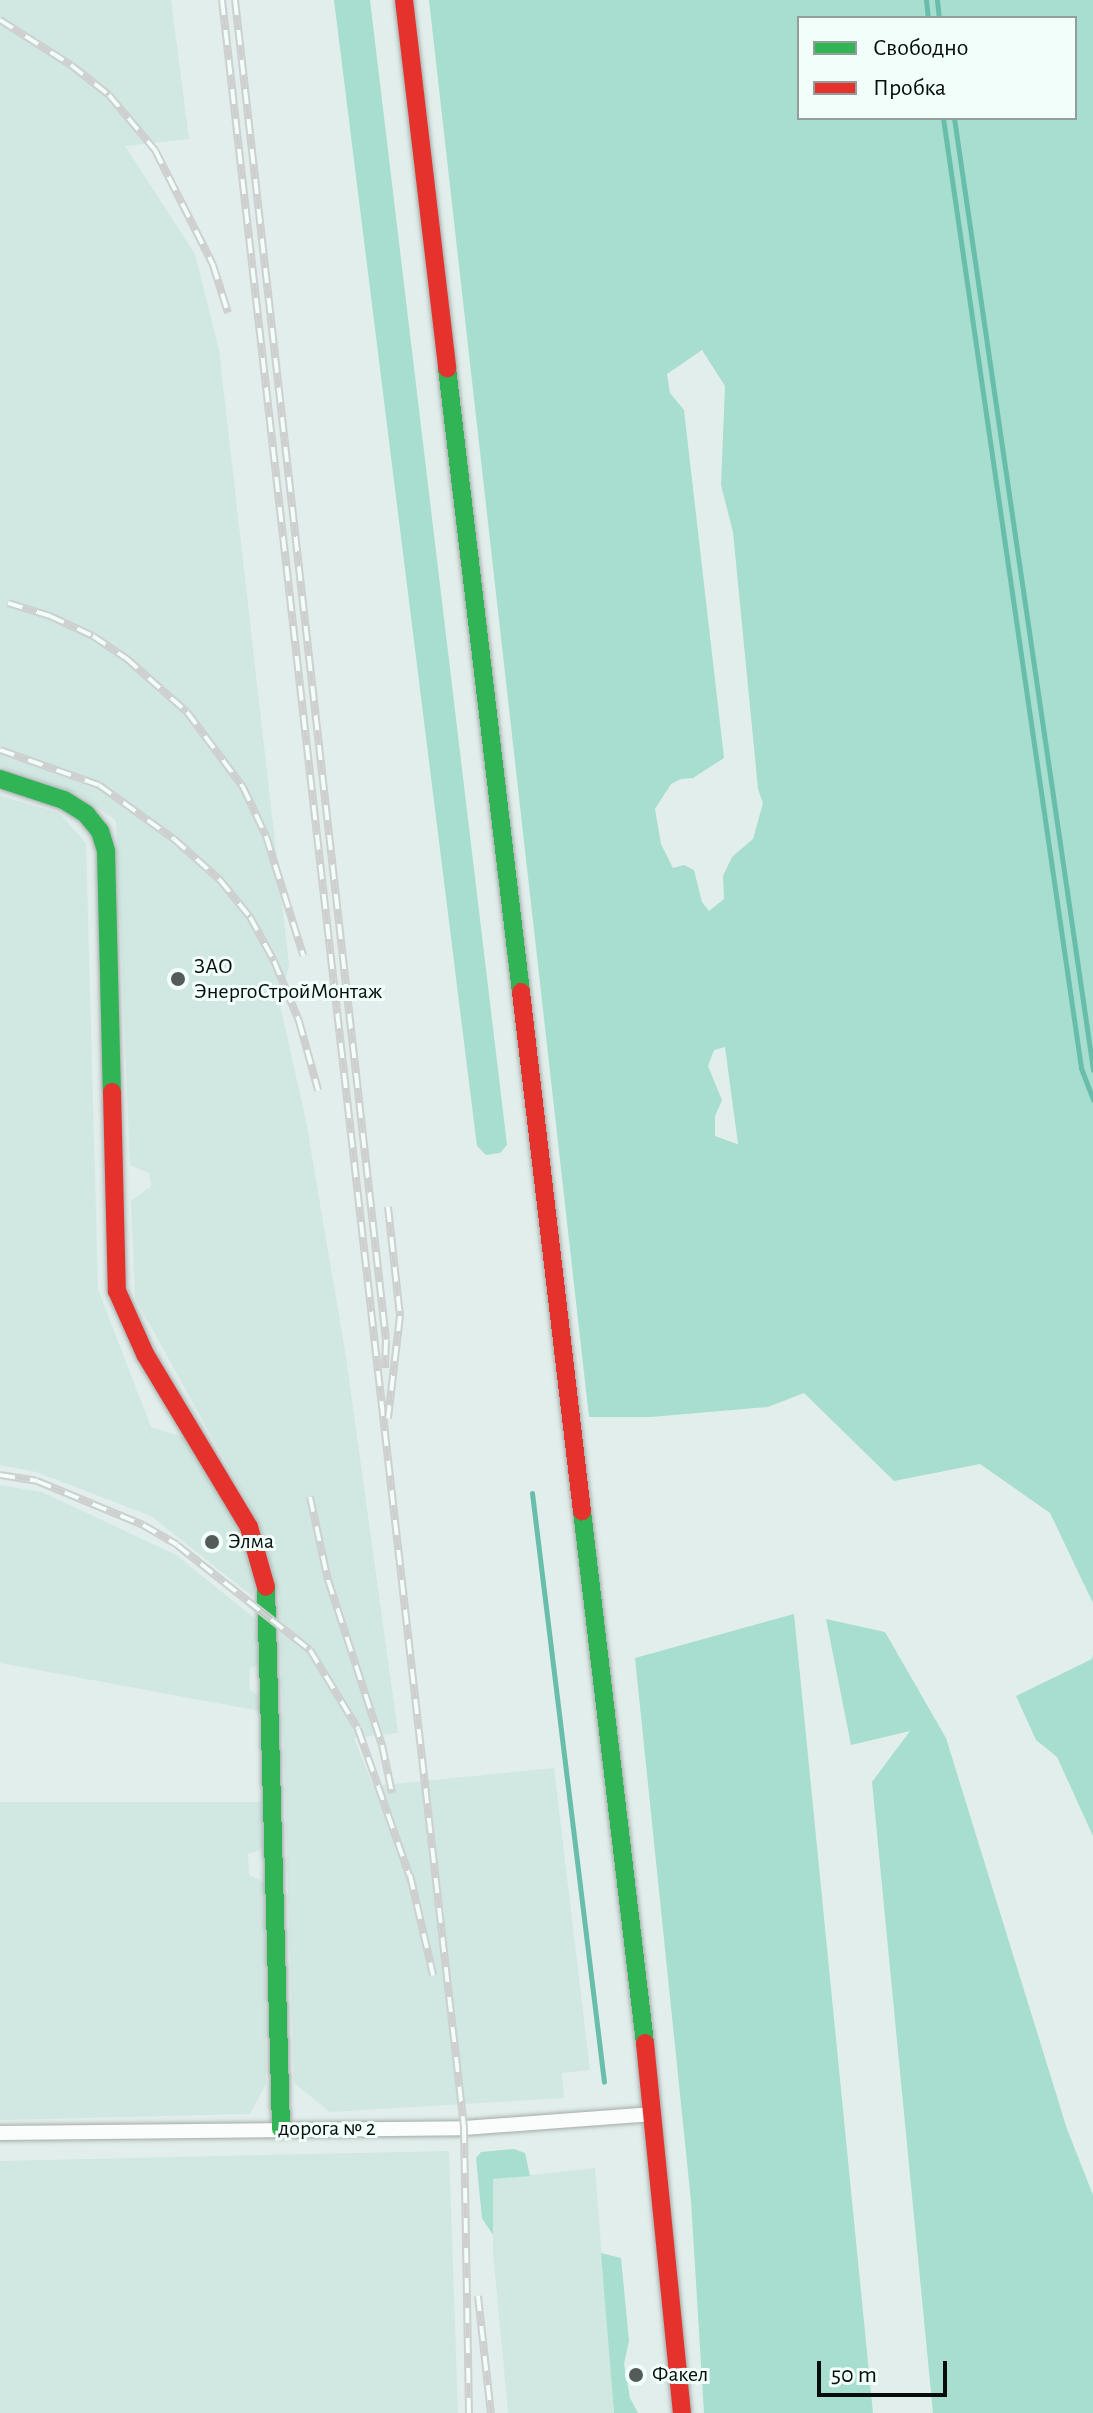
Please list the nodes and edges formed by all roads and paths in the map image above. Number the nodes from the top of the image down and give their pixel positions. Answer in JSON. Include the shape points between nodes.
{"nodes":[{"id":1,"x":404,"y":0,"type":"edge"},
{"id":2,"x":0,"y":779,"type":"edge"},
{"id":3,"x":653,"y":2114,"type":"junction"},
{"id":4,"x":281,"y":2129,"type":"junction"},
{"id":5,"x":0,"y":2133,"type":"edge"},
{"id":6,"x":682,"y":2413,"type":"edge"}],
"edges":[{"from":1,"to":3,"type":"main road"},
{"from":2,"to":4,"type":"main road","via":[[64,800],[100,831],[106,851],[117,1291],[145,1354],[249,1527],[268,1593]]},
{"from":3,"to":4,"type":"street","name":"дорога № 2","via":[[464,2128]]},
{"from":3,"to":6,"type":"main road"},
{"from":4,"to":5,"type":"street","name":"дорога № 2"}]}
